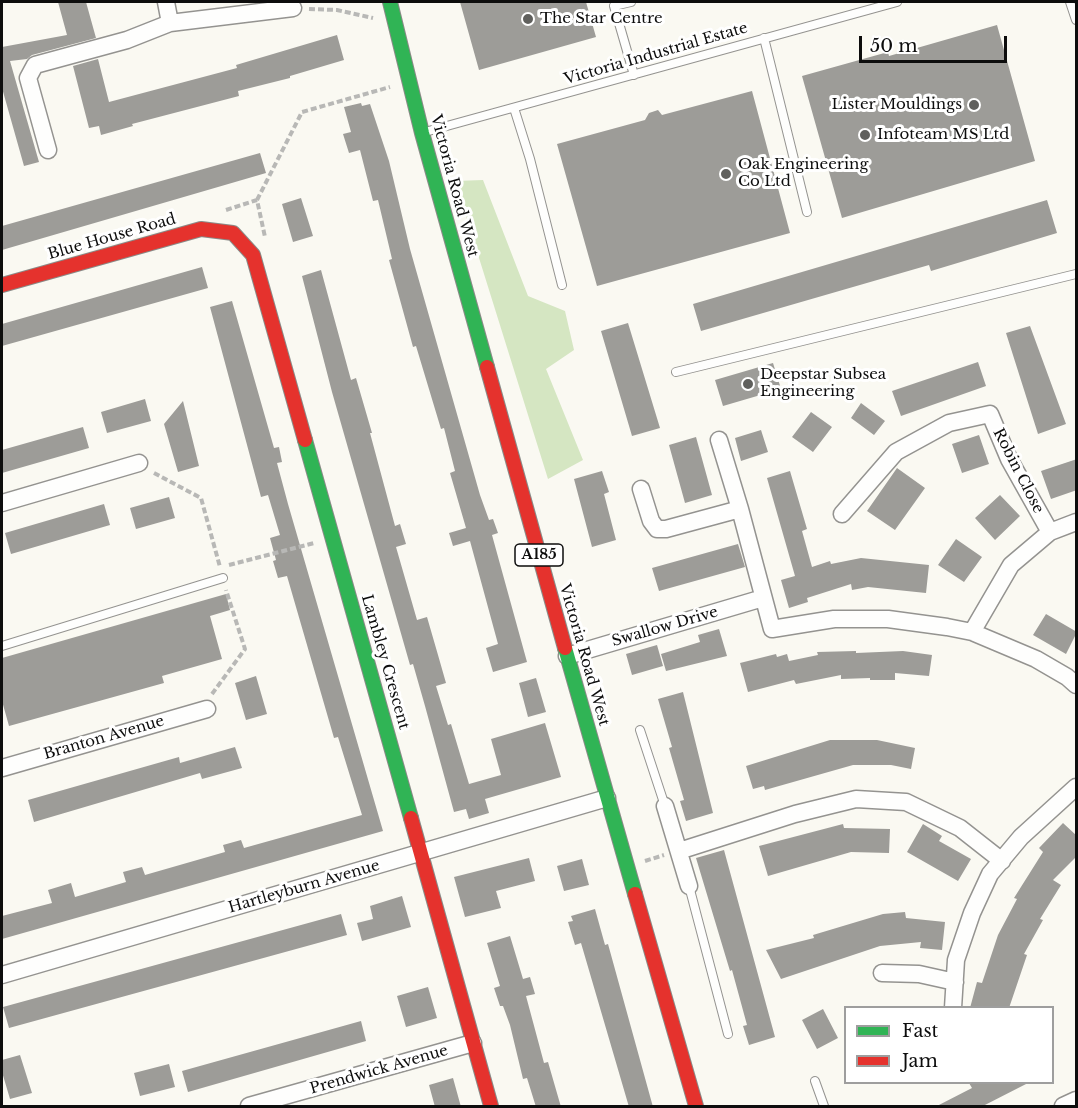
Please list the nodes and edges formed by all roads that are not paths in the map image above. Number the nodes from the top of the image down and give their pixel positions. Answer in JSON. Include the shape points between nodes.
{"nodes":[{"id":1,"x":166,"y":2,"type":"edge"},
{"id":2,"x":390,"y":2,"type":"edge"},
{"id":3,"x":631,"y":2,"type":"edge"},
{"id":4,"x":856,"y":2,"type":"edge"},
{"id":5,"x":897,"y":2,"type":"edge"},
{"id":6,"x":1070,"y":2,"type":"edge"},
{"id":7,"x":293,"y":8,"type":"road end"},
{"id":8,"x":859,"y":12,"type":"junction"},
{"id":9,"x":1077,"y":20,"type":"edge"},
{"id":10,"x":170,"y":23,"type":"junction"},
{"id":11,"x":764,"y":38,"type":"junction"},
{"id":12,"x":633,"y":75,"type":"junction"},
{"id":13,"x":514,"y":108,"type":"junction"},
{"id":14,"x":422,"y":133,"type":"junction"},
{"id":15,"x":48,"y":150,"type":"dead end"},
{"id":16,"x":807,"y":212,"type":"dead end"},
{"id":17,"x":233,"y":233,"type":"joint"},
{"id":18,"x":1077,"y":274,"type":"edge"},
{"id":19,"x":2,"y":285,"type":"edge"},
{"id":20,"x":562,"y":285,"type":"dead end"},
{"id":21,"x":676,"y":372,"type":"dead end"},
{"id":22,"x":719,"y":440,"type":"dead end"},
{"id":23,"x":139,"y":463,"type":"road end"},
{"id":24,"x":641,"y":489,"type":"dead end"},
{"id":25,"x":2,"y":503,"type":"edge"},
{"id":26,"x":740,"y":509,"type":"junction"},
{"id":27,"x":842,"y":514,"type":"dead end"},
{"id":28,"x":1077,"y":522,"type":"edge"},
{"id":29,"x":1050,"y":532,"type":"junction"},
{"id":30,"x":222,"y":578,"type":"road end"},
{"id":31,"x":763,"y":598,"type":"junction"},
{"id":32,"x":972,"y":632,"type":"junction"},
{"id":33,"x":2,"y":646,"type":"edge"},
{"id":34,"x":567,"y":656,"type":"junction"},
{"id":35,"x":1077,"y":685,"type":"edge"},
{"id":36,"x":207,"y":709,"type":"road end"},
{"id":37,"x":640,"y":730,"type":"dead end"},
{"id":38,"x":2,"y":768,"type":"edge"},
{"id":39,"x":1077,"y":787,"type":"edge"},
{"id":40,"x":607,"y":798,"type":"junction"},
{"id":41,"x":665,"y":806,"type":"joint"},
{"id":42,"x":679,"y":851,"type":"junction"},
{"id":43,"x":421,"y":853,"type":"junction"},
{"id":44,"x":1002,"y":861,"type":"junction"},
{"id":45,"x":689,"y":886,"type":"joint"},
{"id":46,"x":882,"y":973,"type":"dead end"},
{"id":47,"x":2,"y":975,"type":"edge"},
{"id":48,"x":955,"y":982,"type":"junction"},
{"id":49,"x":953,"y":1006,"type":"edge"},
{"id":50,"x":728,"y":1034,"type":"dead end"},
{"id":51,"x":473,"y":1043,"type":"junction"},
{"id":52,"x":815,"y":1081,"type":"dead end"},
{"id":53,"x":1077,"y":1100,"type":"edge"},
{"id":54,"x":249,"y":1107,"type":"edge"},
{"id":55,"x":491,"y":1107,"type":"edge"},
{"id":56,"x":696,"y":1107,"type":"edge"},
{"id":57,"x":824,"y":1107,"type":"edge"},
{"id":58,"x":1063,"y":1107,"type":"edge"}],
"edges":[{"from":1,"to":10,"type":"street"},
{"from":2,"to":14,"type":"main road","name":"Victoria Road West","number":"A185"},
{"from":3,"to":12,"type":"lane","via":[[614,6]]},
{"from":4,"to":8,"type":"lane"},
{"from":5,"to":8,"type":"lane","name":"Victoria Industrial Estate"},
{"from":6,"to":9,"type":"lane"},
{"from":7,"to":10,"type":"street"},
{"from":8,"to":11,"type":"lane","name":"Victoria Industrial Estate"},
{"from":10,"to":15,"type":"street","via":[[127,40],[35,65],[28,78]]},
{"from":11,"to":12,"type":"lane","name":"Victoria Industrial Estate"},
{"from":11,"to":16,"type":"lane"},
{"from":12,"to":13,"type":"lane","name":"Victoria Industrial Estate"},
{"from":13,"to":14,"type":"lane","name":"Victoria Industrial Estate"},
{"from":13,"to":20,"type":"lane"},
{"from":14,"to":34,"type":"main road","name":"Victoria Road West","number":"A185"},
{"from":17,"to":19,"type":"main road","name":"Blue House Road","via":[[201,229]]},
{"from":17,"to":43,"type":"main road","name":"Lambley Crescent","via":[[253,255]]},
{"from":18,"to":21,"type":"lane"},
{"from":22,"to":26,"type":"street"},
{"from":23,"to":25,"type":"street"},
{"from":24,"to":26,"type":"street","via":[[657,529]]},
{"from":26,"to":31,"type":"street"},
{"from":27,"to":29,"type":"street","name":"Robin Close","via":[[896,452],[949,423],[990,414],[1009,459]]},
{"from":28,"to":29,"type":"street","name":"Robin Close"},
{"from":29,"to":32,"type":"street","name":"Robin Close","via":[[1011,565]]},
{"from":30,"to":33,"type":"lane"},
{"from":31,"to":32,"type":"street","via":[[772,629],[834,620],[888,619]]},
{"from":31,"to":34,"type":"street","name":"Swallow Drive"},
{"from":32,"to":35,"type":"street","via":[[1036,659]]},
{"from":34,"to":40,"type":"main road","name":"Victoria Road West","number":"A185"},
{"from":36,"to":38,"type":"street","name":"Branton Avenue"},
{"from":37,"to":41,"type":"lane"},
{"from":39,"to":44,"type":"street","via":[[1021,837]]},
{"from":40,"to":43,"type":"street","name":"Hartleyburn Avenue"},
{"from":40,"to":56,"type":"main road","name":"Victoria Road West","number":"A185"},
{"from":41,"to":42,"type":"street"},
{"from":42,"to":44,"type":"street","via":[[856,799],[906,802],[960,828]]},
{"from":42,"to":45,"type":"street"},
{"from":43,"to":47,"type":"street","name":"Hartleyburn Avenue"},
{"from":43,"to":51,"type":"main road","name":"Lambley Crescent"},
{"from":44,"to":48,"type":"street","via":[[990,874],[972,913],[956,960]]},
{"from":45,"to":50,"type":"lane"},
{"from":46,"to":48,"type":"street","via":[[919,974]]},
{"from":48,"to":49,"type":"street"},
{"from":51,"to":54,"type":"street","name":"Prendwick Avenue"},
{"from":51,"to":55,"type":"main road","name":"Lambley Crescent"},
{"from":52,"to":57,"type":"lane"},
{"from":53,"to":58,"type":"street"}]}
